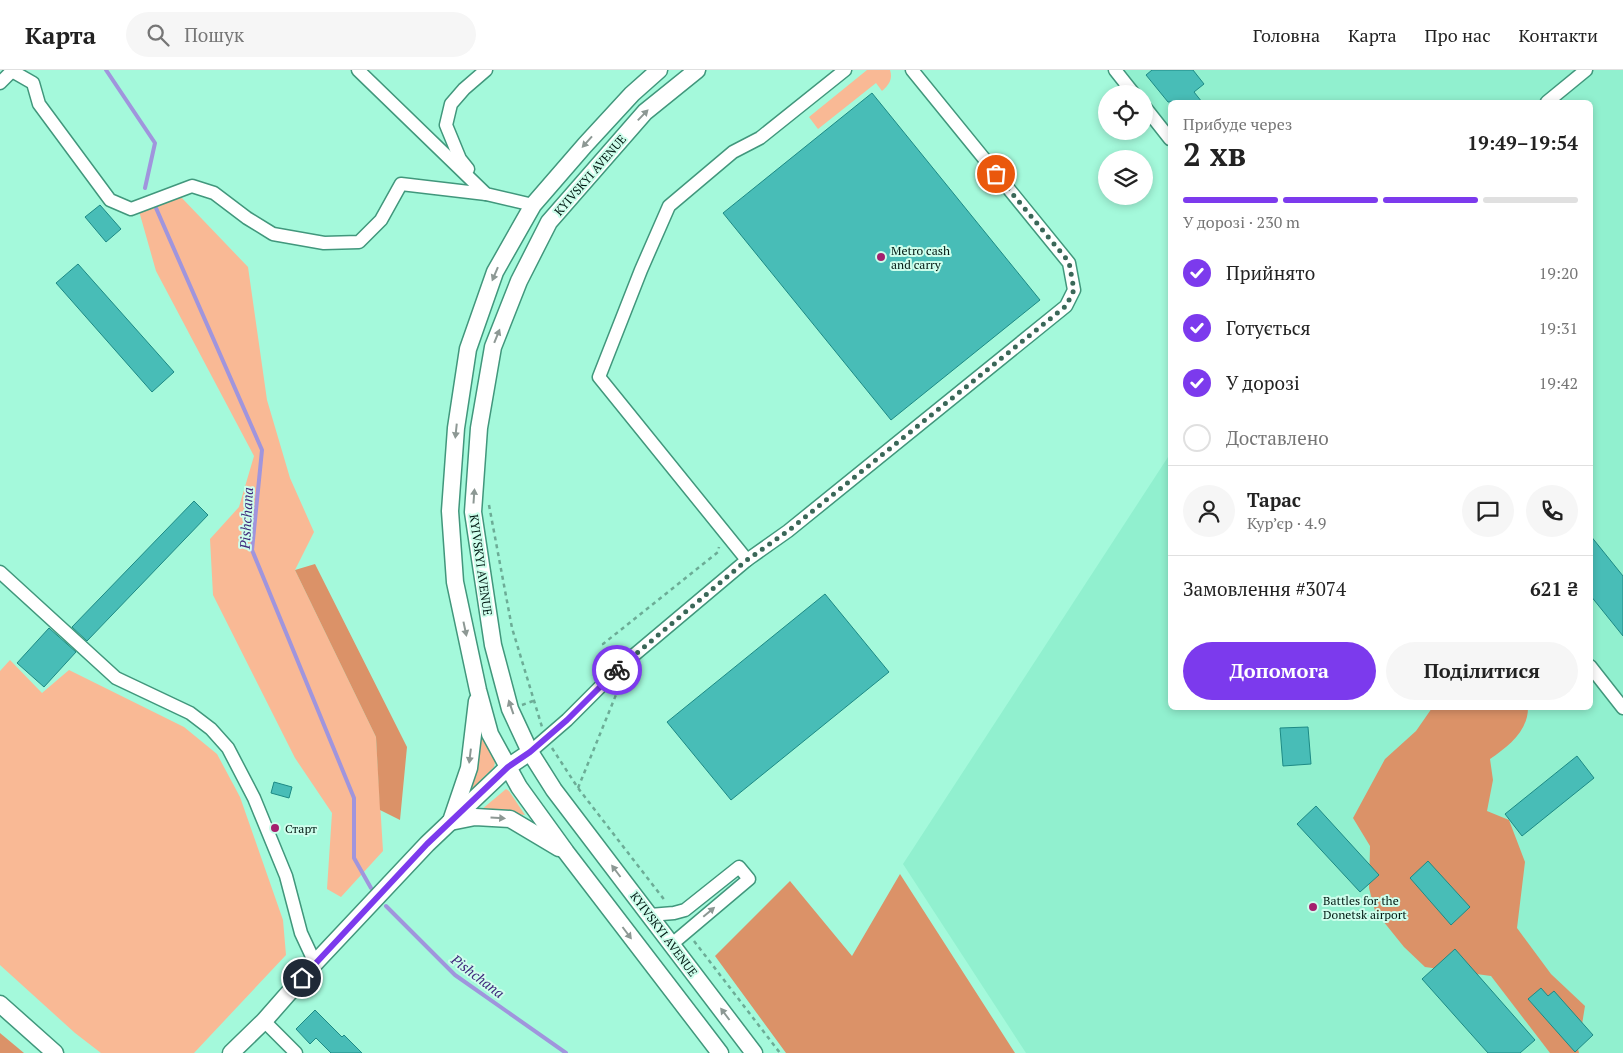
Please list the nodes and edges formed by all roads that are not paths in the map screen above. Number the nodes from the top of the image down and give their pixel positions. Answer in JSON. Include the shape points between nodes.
{"nodes":[{"id":1,"x":12,"y":70,"type":"edge"},
{"id":2,"x":358,"y":70,"type":"edge"},
{"id":3,"x":486,"y":70,"type":"edge"},
{"id":4,"x":659,"y":70,"type":"edge"},
{"id":5,"x":697,"y":70,"type":"edge"},
{"id":6,"x":845,"y":70,"type":"edge"},
{"id":7,"x":912,"y":70,"type":"edge"},
{"id":8,"x":1115,"y":70,"type":"edge"},
{"id":9,"x":1586,"y":70,"type":"edge"},
{"id":10,"x":0,"y":83,"type":"edge"},
{"id":11,"x":1127,"y":85,"type":"edge"},
{"id":12,"x":1548,"y":100,"type":"edge"},
{"id":13,"x":1153,"y":118,"type":"edge"},
{"id":14,"x":1168,"y":137,"type":"edge"},
{"id":15,"x":486,"y":194,"type":"junction"},
{"id":16,"x":533,"y":205,"type":"junction"},
{"id":17,"x":747,"y":560,"type":"junction"},
{"id":18,"x":0,"y":572,"type":"edge"},
{"id":19,"x":483,"y":576,"type":"junction"},
{"id":20,"x":455,"y":582,"type":"junction"},
{"id":21,"x":1593,"y":670,"type":"edge"},
{"id":22,"x":478,"y":690,"type":"junction"},
{"id":23,"x":1623,"y":708,"type":"edge"},
{"id":24,"x":530,"y":752,"type":"junction"},
{"id":25,"x":508,"y":767,"type":"junction"},
{"id":26,"x":450,"y":822,"type":"junction"},
{"id":27,"x":566,"y":852,"type":"junction"},
{"id":28,"x":650,"y":915,"type":"junction"},
{"id":29,"x":672,"y":944,"type":"junction"},
{"id":30,"x":315,"y":963,"type":"junction"},
{"id":31,"x":0,"y":1004,"type":"edge"},
{"id":32,"x":264,"y":1021,"type":"junction"},
{"id":33,"x":55,"y":1053,"type":"edge"},
{"id":34,"x":231,"y":1053,"type":"edge"},
{"id":35,"x":296,"y":1053,"type":"edge"},
{"id":36,"x":720,"y":1053,"type":"edge"},
{"id":37,"x":754,"y":1053,"type":"edge"}],
"edges":[{"from":1,"to":10,"type":"street"},
{"from":1,"to":15,"type":"street","via":[[33,83],[39,104],[110,200],[131,209],[192,186],[214,193],[273,234],[324,243],[359,242],[381,220],[400,184]]},
{"from":2,"to":15,"type":"street"},
{"from":3,"to":15,"type":"street","via":[[451,104],[446,125],[460,159]]},
{"from":4,"to":16,"type":"main road","name":"KYIVSKYI AVENUE","one_way":true,"via":[[584,144]]},
{"from":19,"to":5,"type":"main road","name":"KYIVSKYI AVENUE","one_way":true,"via":[[473,512],[479,428],[493,347],[520,280],[549,222],[645,112]]},
{"from":6,"to":17,"type":"street","via":[[760,138],[733,152],[669,206],[598,377]]},
{"from":7,"to":17,"type":"street","via":[[1069,262],[1074,290],[1066,306],[788,531]]},
{"from":8,"to":11,"type":"street"},
{"from":9,"to":12,"type":"street"},
{"from":13,"to":14,"type":"street"},
{"from":15,"to":16,"type":"street"},
{"from":16,"to":20,"type":"main road","name":"KYIVSKYI AVENUE","one_way":true,"via":[[495,272],[468,349],[456,428],[450,511]]},
{"from":17,"to":24,"type":"street","via":[[621,666]]},
{"from":18,"to":30,"type":"street","via":[[116,678],[190,713],[228,748],[258,806]]},
{"from":19,"to":20,"type":"main road"},
{"from":24,"to":19,"type":"main road","name":"KYIVSKYI AVENUE","one_way":true,"via":[[510,709],[493,645]]},
{"from":20,"to":22,"type":"main road","name":"KYIVSKYI AVENUE","one_way":true},
{"from":21,"to":23,"type":"street"},
{"from":22,"to":25,"type":"main road","name":"KYIVSKYI AVENUE","via":[[490,734]]},
{"from":22,"to":26,"type":"main road","one_way":true,"via":[[469,768]]},
{"from":24,"to":25,"type":"main road"},
{"from":28,"to":24,"type":"main road","name":"KYIVSKYI AVENUE","one_way":true,"via":[[554,790]]},
{"from":25,"to":26,"type":"main road"},
{"from":25,"to":27,"type":"main road","name":"KYIVSKYI AVENUE"},
{"from":26,"to":27,"type":"main road","one_way":true,"via":[[476,817],[510,819]]},
{"from":26,"to":30,"type":"main road"},
{"from":27,"to":36,"type":"main road","name":"KYIVSKYI AVENUE","one_way":true},
{"from":28,"to":29,"type":"main road","name":"KYIVSKYI AVENUE"},
{"from":29,"to":28,"type":"street","one_way":true,"via":[[749,879],[739,867],[685,910]]},
{"from":37,"to":29,"type":"main road","name":"KYIVSKYI AVENUE","one_way":true},
{"from":30,"to":32,"type":"main road"},
{"from":31,"to":33,"type":"main road"},
{"from":32,"to":34,"type":"main road"},
{"from":32,"to":35,"type":"street"}]}
